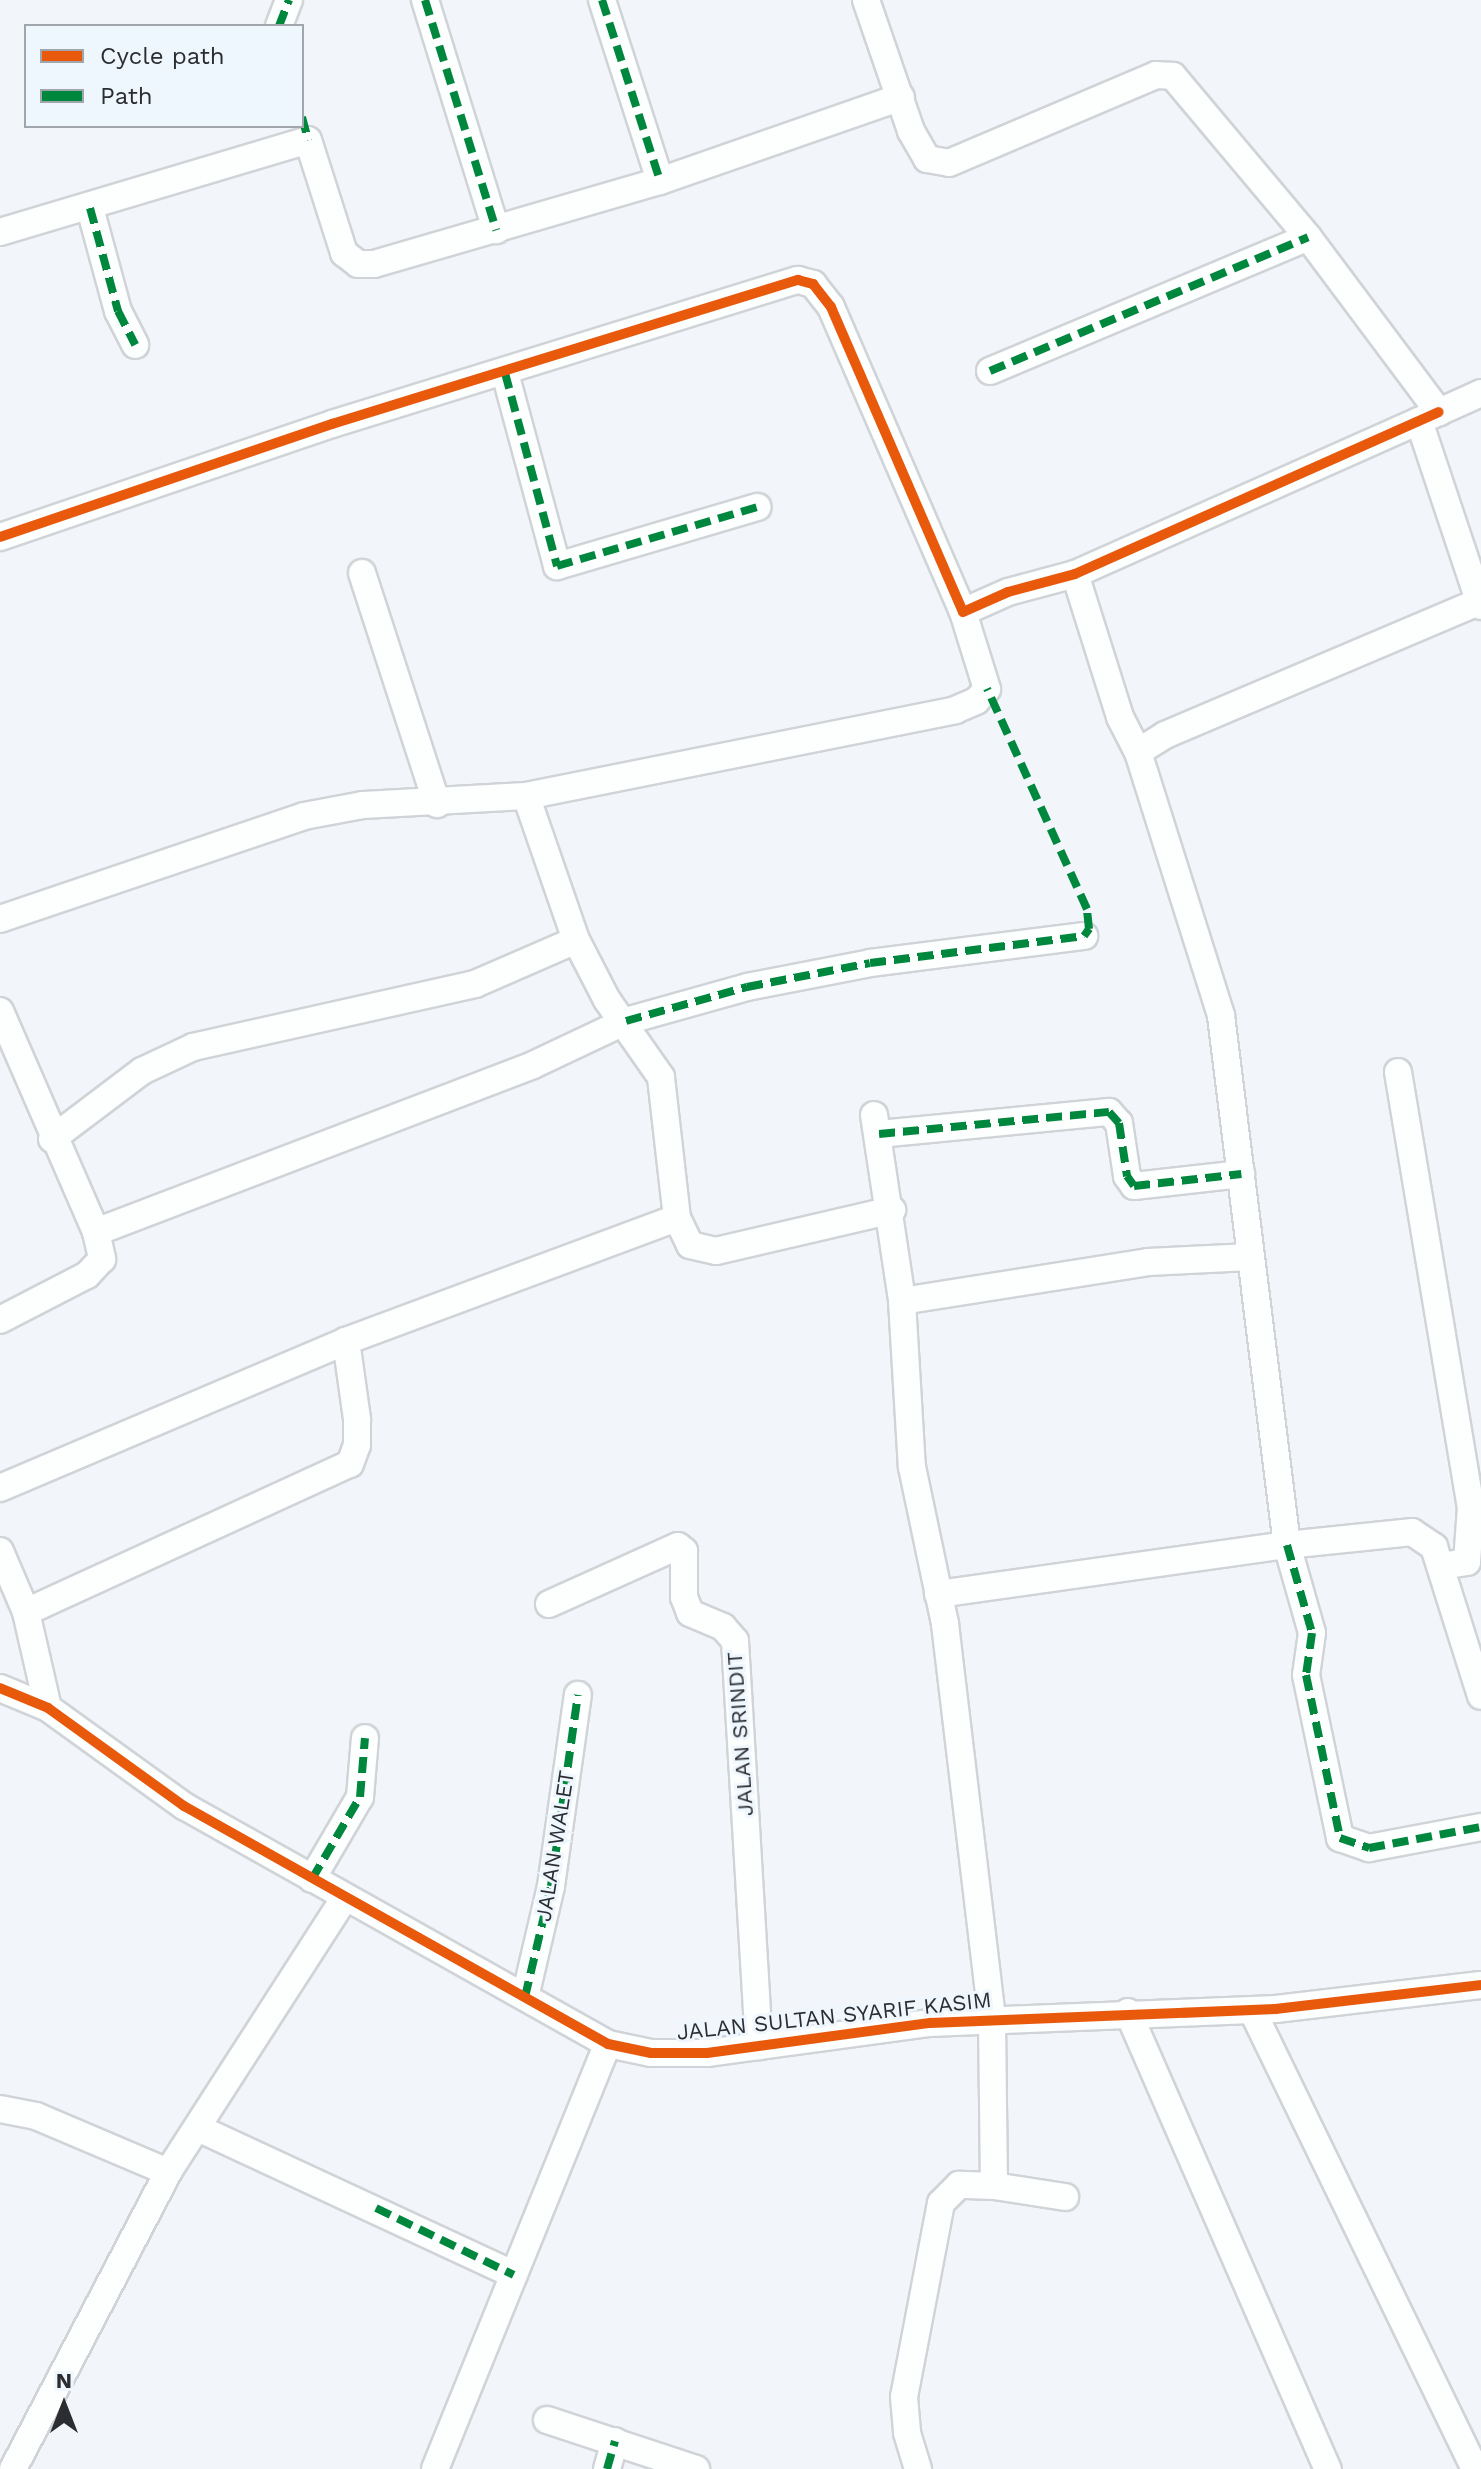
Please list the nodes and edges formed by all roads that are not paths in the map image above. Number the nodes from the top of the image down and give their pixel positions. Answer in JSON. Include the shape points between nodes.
{"nodes":[{"id":1,"x":289,"y":0,"type":"edge"},
{"id":2,"x":425,"y":0,"type":"edge"},
{"id":3,"x":602,"y":0,"type":"edge"},
{"id":4,"x":866,"y":0,"type":"edge"},
{"id":5,"x":280,"y":24,"type":"edge"},
{"id":6,"x":901,"y":97,"type":"junction"},
{"id":7,"x":305,"y":128,"type":"edge"},
{"id":8,"x":660,"y":181,"type":"junction"},
{"id":9,"x":90,"y":208,"type":"junction"},
{"id":10,"x":496,"y":230,"type":"junction"},
{"id":11,"x":0,"y":232,"type":"edge"},
{"id":12,"x":1308,"y":237,"type":"junction"},
{"id":13,"x":135,"y":345,"type":"dead end"},
{"id":14,"x":990,"y":371,"type":"dead end"},
{"id":15,"x":505,"y":373,"type":"junction"},
{"id":16,"x":1481,"y":393,"type":"edge"},
{"id":17,"x":1429,"y":417,"type":"junction"},
{"id":18,"x":757,"y":507,"type":"dead end"},
{"id":19,"x":0,"y":537,"type":"edge"},
{"id":20,"x":362,"y":573,"type":"dead end"},
{"id":21,"x":1075,"y":574,"type":"junction"},
{"id":22,"x":1480,"y":604,"type":"edge"},
{"id":23,"x":963,"y":612,"type":"junction"},
{"id":24,"x":1138,"y":752,"type":"junction"},
{"id":25,"x":526,"y":796,"type":"junction"},
{"id":26,"x":437,"y":804,"type":"junction"},
{"id":27,"x":0,"y":919,"type":"edge"},
{"id":28,"x":1084,"y":936,"type":"dead end"},
{"id":29,"x":576,"y":940,"type":"junction"},
{"id":30,"x":0,"y":1011,"type":"edge"},
{"id":31,"x":626,"y":1021,"type":"junction"},
{"id":32,"x":1398,"y":1072,"type":"dead end"},
{"id":33,"x":52,"y":1139,"type":"junction"},
{"id":34,"x":1241,"y":1174,"type":"junction"},
{"id":35,"x":892,"y":1210,"type":"junction"},
{"id":36,"x":677,"y":1218,"type":"junction"},
{"id":37,"x":96,"y":1232,"type":"junction"},
{"id":38,"x":1250,"y":1257,"type":"junction"},
{"id":39,"x":902,"y":1301,"type":"junction"},
{"id":40,"x":0,"y":1320,"type":"edge"},
{"id":41,"x":346,"y":1341,"type":"junction"},
{"id":42,"x":0,"y":1488,"type":"edge"},
{"id":43,"x":1287,"y":1545,"type":"junction"},
{"id":44,"x":0,"y":1551,"type":"edge"},
{"id":45,"x":1456,"y":1559,"type":"edge"},
{"id":46,"x":938,"y":1594,"type":"junction"},
{"id":47,"x":549,"y":1604,"type":"dead end"},
{"id":48,"x":26,"y":1612,"type":"junction"},
{"id":49,"x":0,"y":1688,"type":"edge"},
{"id":50,"x":578,"y":1695,"type":"dead end"},
{"id":51,"x":1481,"y":1696,"type":"edge"},
{"id":52,"x":48,"y":1708,"type":"junction"},
{"id":53,"x":365,"y":1738,"type":"dead end"},
{"id":54,"x":1481,"y":1827,"type":"edge"},
{"id":55,"x":312,"y":1879,"type":"junction"},
{"id":56,"x":344,"y":1899,"type":"junction"},
{"id":57,"x":1481,"y":1985,"type":"edge"},
{"id":58,"x":525,"y":1997,"type":"junction"},
{"id":59,"x":1252,"y":2010,"type":"junction"},
{"id":60,"x":1128,"y":2012,"type":"junction"},
{"id":61,"x":992,"y":2021,"type":"junction"},
{"id":62,"x":608,"y":2044,"type":"junction"},
{"id":63,"x":759,"y":2046,"type":"junction"},
{"id":64,"x":0,"y":2109,"type":"edge"},
{"id":65,"x":200,"y":2129,"type":"junction"},
{"id":66,"x":168,"y":2172,"type":"junction"},
{"id":67,"x":994,"y":2186,"type":"junction"},
{"id":68,"x":1065,"y":2197,"type":"dead end"},
{"id":69,"x":514,"y":2275,"type":"junction"},
{"id":70,"x":547,"y":2420,"type":"dead end"},
{"id":71,"x":615,"y":2441,"type":"junction"},
{"id":72,"x":13,"y":2469,"type":"edge"},
{"id":73,"x":435,"y":2469,"type":"edge"},
{"id":74,"x":607,"y":2469,"type":"edge"},
{"id":75,"x":696,"y":2469,"type":"edge"},
{"id":76,"x":918,"y":2469,"type":"edge"},
{"id":77,"x":1328,"y":2469,"type":"edge"},
{"id":78,"x":1475,"y":2469,"type":"edge"}],
"edges":[{"from":1,"to":5,"type":"street"},
{"from":2,"to":10,"type":"street"},
{"from":3,"to":8,"type":"street"},
{"from":4,"to":6,"type":"street"},
{"from":6,"to":8,"type":"street"},
{"from":6,"to":12,"type":"street","via":[[927,159],[949,163],[1156,75],[1173,76]]},
{"from":7,"to":9,"type":"street"},
{"from":7,"to":10,"type":"street","via":[[344,253],[358,264]]},
{"from":8,"to":10,"type":"street"},
{"from":9,"to":11,"type":"street"},
{"from":9,"to":13,"type":"street","via":[[118,311]]},
{"from":12,"to":14,"type":"street"},
{"from":12,"to":17,"type":"street"},
{"from":15,"to":18,"type":"street","via":[[557,566]]},
{"from":15,"to":19,"type":"street","via":[[332,424]]},
{"from":15,"to":23,"type":"street","via":[[779,283],[813,284],[831,307]]},
{"from":16,"to":17,"type":"street"},
{"from":17,"to":21,"type":"street"},
{"from":17,"to":22,"type":"street"},
{"from":20,"to":26,"type":"street"},
{"from":21,"to":23,"type":"street","via":[[1008,592]]},
{"from":21,"to":24,"type":"street","via":[[1120,717]]},
{"from":22,"to":24,"type":"street","via":[[1165,735]]},
{"from":23,"to":25,"type":"street","via":[[987,689],[955,710]]},
{"from":24,"to":34,"type":"street","via":[[1221,1016]]},
{"from":25,"to":26,"type":"street"},
{"from":25,"to":29,"type":"street"},
{"from":26,"to":27,"type":"street","via":[[363,805],[304,816]]},
{"from":28,"to":31,"type":"street","via":[[870,963],[747,987]]},
{"from":29,"to":31,"type":"street","via":[[607,1000]]},
{"from":29,"to":33,"type":"street","via":[[475,984],[193,1047],[142,1071]]},
{"from":30,"to":33,"type":"street"},
{"from":31,"to":36,"type":"street","via":[[661,1077]]},
{"from":31,"to":37,"type":"street","via":[[533,1065]]},
{"from":32,"to":45,"type":"street","via":[[1471,1507]]},
{"from":33,"to":37,"type":"street"},
{"from":34,"to":35,"type":"street","via":[[1134,1186],[1127,1176],[1119,1123],[1109,1112],[876,1124]]},
{"from":34,"to":38,"type":"street"},
{"from":35,"to":36,"type":"street","via":[[716,1251],[690,1245]]},
{"from":35,"to":39,"type":"street"},
{"from":36,"to":41,"type":"street"},
{"from":37,"to":40,"type":"street","via":[[102,1259],[97,1269]]},
{"from":38,"to":39,"type":"street","via":[[1133,1264]]},
{"from":38,"to":43,"type":"street"},
{"from":39,"to":46,"type":"street","via":[[912,1467]]},
{"from":41,"to":42,"type":"street"},
{"from":41,"to":48,"type":"street","via":[[357,1432],[350,1464]]},
{"from":43,"to":45,"type":"street","via":[[1412,1532]]},
{"from":43,"to":46,"type":"street"},
{"from":43,"to":54,"type":"street","via":[[1312,1633],[1306,1675],[1340,1838],[1369,1848]]},
{"from":44,"to":48,"type":"street"},
{"from":45,"to":51,"type":"street"},
{"from":46,"to":61,"type":"street"},
{"from":47,"to":63,"type":"street","name":"JALAN SRINDIT","via":[[678,1546],[684,1551],[684,1597],[690,1613],[723,1627],[735,1641]]},
{"from":48,"to":52,"type":"street"},
{"from":49,"to":52,"type":"street","name":"JALAN SULTAN SYARIF KASIM"},
{"from":50,"to":58,"type":"street","name":"JALAN WALET","via":[[551,1886]]},
{"from":52,"to":55,"type":"street","name":"JALAN SULTAN SYARIF KASIM","via":[[184,1806]]},
{"from":53,"to":55,"type":"street","via":[[360,1797]]},
{"from":55,"to":56,"type":"street","name":"JALAN SULTAN SYARIF KASIM"},
{"from":56,"to":58,"type":"street","name":"JALAN SULTAN SYARIF KASIM"},
{"from":56,"to":65,"type":"street","via":[[286,1983]]},
{"from":57,"to":59,"type":"street","name":"JALAN SULTAN SYARIF KASIM","via":[[1365,2002]]},
{"from":58,"to":62,"type":"street","name":"JALAN SULTAN SYARIF KASIM"},
{"from":59,"to":60,"type":"street","name":"JALAN SULTAN SYARIF KASIM"},
{"from":59,"to":78,"type":"street"},
{"from":60,"to":61,"type":"street","name":"JALAN SULTAN SYARIF KASIM"},
{"from":60,"to":77,"type":"street"},
{"from":61,"to":63,"type":"street","name":"JALAN SULTAN SYARIF KASIM","via":[[830,2033]]},
{"from":61,"to":67,"type":"street"},
{"from":62,"to":63,"type":"street","name":"JALAN SULTAN SYARIF KASIM","via":[[651,2053]]},
{"from":62,"to":69,"type":"street"},
{"from":64,"to":66,"type":"street","via":[[36,2116]]},
{"from":65,"to":66,"type":"street"},
{"from":65,"to":69,"type":"street"},
{"from":66,"to":72,"type":"street"},
{"from":67,"to":68,"type":"street"},
{"from":67,"to":76,"type":"street","via":[[959,2185],[941,2203],[904,2397]]},
{"from":69,"to":73,"type":"street"},
{"from":70,"to":71,"type":"street"},
{"from":71,"to":74,"type":"street"},
{"from":71,"to":75,"type":"street"}]}
